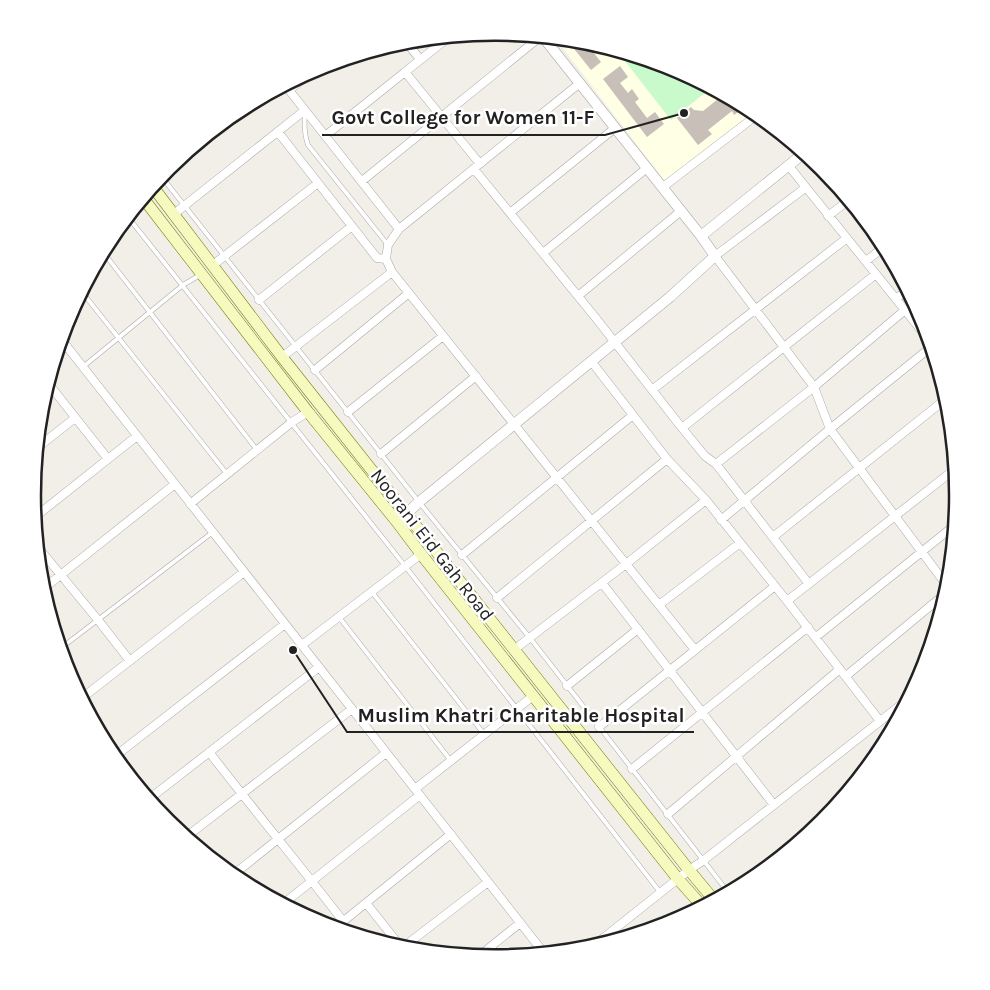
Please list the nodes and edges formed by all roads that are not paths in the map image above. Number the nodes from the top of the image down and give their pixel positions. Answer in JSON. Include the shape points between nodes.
{"nodes":[{"id":1,"x":534,"y":43,"type":"edge"},
{"id":2,"x":548,"y":44,"type":"edge"},
{"id":3,"x":439,"y":45,"type":"edge"},
{"id":4,"x":411,"y":49,"type":"edge"},
{"id":5,"x":420,"y":60,"type":"junction"},
{"id":6,"x":404,"y":72,"type":"junction"},
{"id":7,"x":580,"y":83,"type":"junction"},
{"id":8,"x":289,"y":91,"type":"edge"},
{"id":9,"x":305,"y":110,"type":"junction"},
{"id":10,"x":441,"y":117,"type":"junction"},
{"id":11,"x":750,"y":120,"type":"edge"},
{"id":12,"x":615,"y":128,"type":"junction"},
{"id":13,"x":278,"y":132,"type":"junction"},
{"id":14,"x":326,"y":136,"type":"junction"},
{"id":15,"x":798,"y":158,"type":"edge"},
{"id":16,"x":788,"y":166,"type":"junction"},
{"id":17,"x":477,"y":167,"type":"junction"},
{"id":18,"x":647,"y":168,"type":"junction"},
{"id":19,"x":362,"y":181,"type":"junction"},
{"id":20,"x":167,"y":182,"type":"edge"},
{"id":21,"x":318,"y":183,"type":"junction"},
{"id":22,"x":663,"y":187,"type":"junction"},
{"id":23,"x":805,"y":188,"type":"junction"},
{"id":24,"x":157,"y":192,"type":"edge"},
{"id":25,"x":148,"y":204,"type":"edge"},
{"id":26,"x":843,"y":205,"type":"edge"},
{"id":27,"x":185,"y":206,"type":"junction"},
{"id":28,"x":681,"y":211,"type":"junction"},
{"id":29,"x":510,"y":213,"type":"junction"},
{"id":30,"x":174,"y":214,"type":"junction"},
{"id":31,"x":828,"y":216,"type":"junction"},
{"id":32,"x":132,"y":223,"type":"edge"},
{"id":33,"x":352,"y":226,"type":"junction"},
{"id":34,"x":399,"y":228,"type":"junction"},
{"id":35,"x":701,"y":236,"type":"junction"},
{"id":36,"x":847,"y":238,"type":"junction"},
{"id":37,"x":388,"y":245,"type":"junction"},
{"id":38,"x":878,"y":252,"type":"edge"},
{"id":39,"x":542,"y":253,"type":"junction"},
{"id":40,"x":225,"y":256,"type":"junction"},
{"id":41,"x":715,"y":256,"type":"junction"},
{"id":42,"x":108,"y":258,"type":"edge"},
{"id":43,"x":386,"y":259,"type":"junction"},
{"id":44,"x":866,"y":261,"type":"junction"},
{"id":45,"x":213,"y":265,"type":"junction"},
{"id":46,"x":392,"y":272,"type":"junction"},
{"id":47,"x":202,"y":274,"type":"junction"},
{"id":48,"x":876,"y":274,"type":"junction"},
{"id":49,"x":183,"y":286,"type":"junction"},
{"id":50,"x":409,"y":294,"type":"junction"},
{"id":51,"x":902,"y":294,"type":"edge"},
{"id":52,"x":578,"y":296,"type":"junction"},
{"id":53,"x":86,"y":298,"type":"edge"},
{"id":54,"x":896,"y":299,"type":"junction"},
{"id":55,"x":259,"y":300,"type":"junction"},
{"id":56,"x":756,"y":309,"type":"junction"},
{"id":57,"x":905,"y":310,"type":"junction"},
{"id":58,"x":150,"y":312,"type":"junction"},
{"id":59,"x":914,"y":321,"type":"edge"},
{"id":60,"x":443,"y":336,"type":"junction"},
{"id":61,"x":119,"y":338,"type":"junction"},
{"id":62,"x":615,"y":342,"type":"junction"},
{"id":63,"x":67,"y":346,"type":"edge"},
{"id":64,"x":296,"y":346,"type":"junction"},
{"id":65,"x":784,"y":346,"type":"junction"},
{"id":66,"x":926,"y":351,"type":"edge"},
{"id":67,"x":282,"y":356,"type":"junction"},
{"id":68,"x":591,"y":360,"type":"junction"},
{"id":69,"x":83,"y":367,"type":"junction"},
{"id":70,"x":315,"y":370,"type":"junction"},
{"id":71,"x":476,"y":376,"type":"junction"},
{"id":72,"x":814,"y":387,"type":"junction"},
{"id":73,"x":652,"y":390,"type":"junction"},
{"id":74,"x":54,"y":391,"type":"edge"},
{"id":75,"x":939,"y":404,"type":"edge"},
{"id":76,"x":308,"y":412,"type":"junction"},
{"id":77,"x":348,"y":412,"type":"junction"},
{"id":78,"x":633,"y":415,"type":"junction"},
{"id":79,"x":75,"y":418,"type":"junction"},
{"id":80,"x":292,"y":422,"type":"junction"},
{"id":81,"x":514,"y":424,"type":"junction"},
{"id":82,"x":682,"y":428,"type":"junction"},
{"id":83,"x":830,"y":429,"type":"junction"},
{"id":84,"x":137,"y":436,"type":"junction"},
{"id":85,"x":44,"y":442,"type":"edge"},
{"id":86,"x":257,"y":450,"type":"junction"},
{"id":87,"x":381,"y":454,"type":"junction"},
{"id":88,"x":108,"y":459,"type":"junction"},
{"id":89,"x":667,"y":459,"type":"junction"},
{"id":90,"x":716,"y":464,"type":"junction"},
{"id":91,"x":859,"y":468,"type":"junction"},
{"id":92,"x":227,"y":474,"type":"junction"},
{"id":93,"x":948,"y":474,"type":"edge"},
{"id":94,"x":557,"y":477,"type":"junction"},
{"id":95,"x":175,"y":484,"type":"junction"},
{"id":96,"x":706,"y":500,"type":"junction"},
{"id":97,"x":744,"y":501,"type":"junction"},
{"id":98,"x":419,"y":502,"type":"junction"},
{"id":99,"x":190,"y":504,"type":"junction"},
{"id":100,"x":42,"y":512,"type":"edge"},
{"id":101,"x":406,"y":513,"type":"junction"},
{"id":102,"x":896,"y":516,"type":"junction"},
{"id":103,"x":721,"y":520,"type":"junction"},
{"id":104,"x":592,"y":521,"type":"junction"},
{"id":105,"x":397,"y":522,"type":"junction"},
{"id":106,"x":947,"y":531,"type":"edge"},
{"id":107,"x":212,"y":532,"type":"junction"},
{"id":108,"x":773,"y":537,"type":"junction"},
{"id":109,"x":740,"y":543,"type":"junction"},
{"id":110,"x":922,"y":552,"type":"junction"},
{"id":111,"x":421,"y":554,"type":"junction"},
{"id":112,"x":45,"y":555,"type":"edge"},
{"id":113,"x":462,"y":555,"type":"junction"},
{"id":114,"x":626,"y":564,"type":"junction"},
{"id":115,"x":405,"y":566,"type":"junction"},
{"id":116,"x":244,"y":572,"type":"junction"},
{"id":117,"x":61,"y":574,"type":"junction"},
{"id":118,"x":941,"y":578,"type":"edge"},
{"id":119,"x":50,"y":583,"type":"edge"},
{"id":120,"x":602,"y":583,"type":"junction"},
{"id":121,"x":809,"y":584,"type":"junction"},
{"id":122,"x":775,"y":586,"type":"junction"},
{"id":123,"x":372,"y":592,"type":"junction"},
{"id":124,"x":497,"y":598,"type":"junction"},
{"id":125,"x":787,"y":601,"type":"junction"},
{"id":126,"x":659,"y":605,"type":"junction"},
{"id":127,"x":934,"y":609,"type":"edge"},
{"id":128,"x":339,"y":616,"type":"junction"},
{"id":129,"x":98,"y":620,"type":"junction"},
{"id":130,"x":285,"y":624,"type":"junction"},
{"id":131,"x":808,"y":627,"type":"junction"},
{"id":132,"x":638,"y":629,"type":"junction"},
{"id":133,"x":816,"y":637,"type":"junction"},
{"id":134,"x":530,"y":638,"type":"junction"},
{"id":135,"x":66,"y":644,"type":"edge"},
{"id":136,"x":302,"y":645,"type":"junction"},
{"id":137,"x":515,"y":649,"type":"junction"},
{"id":138,"x":695,"y":650,"type":"junction"},
{"id":139,"x":130,"y":661,"type":"junction"},
{"id":140,"x":319,"y":667,"type":"junction"},
{"id":141,"x":840,"y":669,"type":"junction"},
{"id":142,"x":670,"y":670,"type":"junction"},
{"id":143,"x":846,"y":676,"type":"junction"},
{"id":144,"x":567,"y":686,"type":"junction"},
{"id":145,"x":87,"y":694,"type":"edge"},
{"id":146,"x":533,"y":696,"type":"junction"},
{"id":147,"x":516,"y":708,"type":"junction"},
{"id":148,"x":352,"y":709,"type":"junction"},
{"id":149,"x":895,"y":710,"type":"edge"},
{"id":150,"x":702,"y":712,"type":"junction"},
{"id":151,"x":880,"y":721,"type":"junction"},
{"id":152,"x":599,"y":727,"type":"junction"},
{"id":153,"x":484,"y":734,"type":"junction"},
{"id":154,"x":121,"y":751,"type":"edge"},
{"id":155,"x":209,"y":752,"type":"junction"},
{"id":156,"x":386,"y":753,"type":"junction"},
{"id":157,"x":736,"y":756,"type":"junction"},
{"id":158,"x":451,"y":760,"type":"junction"},
{"id":159,"x":632,"y":769,"type":"junction"},
{"id":160,"x":418,"y":792,"type":"junction"},
{"id":161,"x":242,"y":794,"type":"junction"},
{"id":162,"x":155,"y":795,"type":"edge"},
{"id":163,"x":774,"y":805,"type":"junction"},
{"id":164,"x":668,"y":814,"type":"junction"},
{"id":165,"x":192,"y":832,"type":"edge"},
{"id":166,"x":451,"y":834,"type":"junction"},
{"id":167,"x":278,"y":839,"type":"junction"},
{"id":168,"x":704,"y":860,"type":"junction"},
{"id":169,"x":240,"y":870,"type":"edge"},
{"id":170,"x":689,"y":870,"type":"junction"},
{"id":171,"x":678,"y":879,"type":"junction"},
{"id":172,"x":312,"y":881,"type":"junction"},
{"id":173,"x":488,"y":882,"type":"junction"},
{"id":174,"x":724,"y":887,"type":"edge"},
{"id":175,"x":661,"y":893,"type":"junction"},
{"id":176,"x":710,"y":895,"type":"edge"},
{"id":177,"x":289,"y":899,"type":"edge"},
{"id":178,"x":698,"y":901,"type":"edge"},
{"id":179,"x":366,"y":903,"type":"junction"},
{"id":180,"x":343,"y":921,"type":"joint"},
{"id":181,"x":520,"y":923,"type":"junction"},
{"id":182,"x":607,"y":934,"type":"edge"},
{"id":183,"x":393,"y":937,"type":"edge"},
{"id":184,"x":411,"y":941,"type":"edge"},
{"id":185,"x":539,"y":947,"type":"edge"},
{"id":186,"x":488,"y":949,"type":"edge"}],
"edges":[{"from":1,"to":10,"type":"street"},
{"from":2,"to":7,"type":"street"},
{"from":3,"to":5,"type":"street"},
{"from":4,"to":5,"type":"street"},
{"from":5,"to":6,"type":"street"},
{"from":6,"to":10,"type":"street"},
{"from":6,"to":14,"type":"street"},
{"from":7,"to":12,"type":"street"},
{"from":7,"to":17,"type":"street"},
{"from":8,"to":9,"type":"street"},
{"from":9,"to":13,"type":"street"},
{"from":9,"to":14,"type":"street"},
{"from":9,"to":37,"type":"lane","via":[[304,130],[308,145]]},
{"from":10,"to":17,"type":"street"},
{"from":10,"to":19,"type":"street"},
{"from":11,"to":22,"type":"street"},
{"from":12,"to":18,"type":"street"},
{"from":12,"to":29,"type":"street"},
{"from":13,"to":21,"type":"street"},
{"from":13,"to":27,"type":"street"},
{"from":14,"to":19,"type":"street"},
{"from":15,"to":16,"type":"street"},
{"from":16,"to":23,"type":"street"},
{"from":16,"to":35,"type":"street"},
{"from":17,"to":29,"type":"street"},
{"from":17,"to":34,"type":"street"},
{"from":18,"to":22,"type":"street"},
{"from":18,"to":39,"type":"street"},
{"from":19,"to":34,"type":"street"},
{"from":20,"to":27,"type":"lane"},
{"from":21,"to":33,"type":"street"},
{"from":21,"to":40,"type":"street"},
{"from":22,"to":28,"type":"street"},
{"from":23,"to":31,"type":"street"},
{"from":23,"to":41,"type":"street"},
{"from":24,"to":30,"type":"main road","name":"Noorani Eid Gah Road"},
{"from":25,"to":47,"type":"main road","name":"Noorani Eid Gah Road"},
{"from":26,"to":31,"type":"street"},
{"from":27,"to":30,"type":"street"},
{"from":27,"to":40,"type":"lane"},
{"from":28,"to":35,"type":"street"},
{"from":28,"to":52,"type":"street"},
{"from":29,"to":39,"type":"street"},
{"from":30,"to":45,"type":"main road","name":"Noorani Eid Gah Road"},
{"from":31,"to":36,"type":"street"},
{"from":32,"to":49,"type":"lane"},
{"from":33,"to":43,"type":"street","via":[[377,258]]},
{"from":33,"to":55,"type":"street"},
{"from":34,"to":37,"type":"street"},
{"from":35,"to":41,"type":"street"},
{"from":36,"to":44,"type":"street"},
{"from":36,"to":56,"type":"street"},
{"from":37,"to":43,"type":"street"},
{"from":38,"to":44,"type":"street"},
{"from":39,"to":52,"type":"street"},
{"from":40,"to":45,"type":"street"},
{"from":40,"to":55,"type":"lane"},
{"from":41,"to":56,"type":"street"},
{"from":41,"to":62,"type":"street"},
{"from":42,"to":58,"type":"lane"},
{"from":43,"to":46,"type":"street"},
{"from":44,"to":48,"type":"street"},
{"from":45,"to":67,"type":"main road","name":"Noorani Eid Gah Road"},
{"from":46,"to":50,"type":"street"},
{"from":46,"to":64,"type":"street"},
{"from":47,"to":49,"type":"lane"},
{"from":47,"to":76,"type":"main road","name":"Noorani Eid Gah Road"},
{"from":48,"to":54,"type":"street"},
{"from":48,"to":65,"type":"street"},
{"from":49,"to":58,"type":"lane"},
{"from":49,"to":80,"type":"lane"},
{"from":50,"to":60,"type":"street"},
{"from":50,"to":70,"type":"street"},
{"from":51,"to":54,"type":"street"},
{"from":52,"to":62,"type":"street"},
{"from":53,"to":61,"type":"lane"},
{"from":54,"to":57,"type":"street"},
{"from":55,"to":64,"type":"lane"},
{"from":56,"to":65,"type":"street"},
{"from":56,"to":73,"type":"street"},
{"from":57,"to":59,"type":"street"},
{"from":57,"to":72,"type":"street"},
{"from":58,"to":61,"type":"lane"},
{"from":58,"to":86,"type":"lane"},
{"from":60,"to":71,"type":"street"},
{"from":60,"to":77,"type":"street"},
{"from":61,"to":69,"type":"lane"},
{"from":61,"to":92,"type":"lane"},
{"from":62,"to":68,"type":"street"},
{"from":62,"to":73,"type":"street"},
{"from":63,"to":69,"type":"street"},
{"from":64,"to":67,"type":"street"},
{"from":64,"to":70,"type":"lane"},
{"from":65,"to":72,"type":"street"},
{"from":65,"to":82,"type":"street"},
{"from":66,"to":83,"type":"street"},
{"from":67,"to":101,"type":"main road","name":"Noorani Eid Gah Road"},
{"from":68,"to":78,"type":"street"},
{"from":68,"to":81,"type":"street"},
{"from":69,"to":84,"type":"street"},
{"from":70,"to":77,"type":"lane"},
{"from":71,"to":81,"type":"street"},
{"from":71,"to":87,"type":"street"},
{"from":72,"to":83,"type":"street"},
{"from":72,"to":90,"type":"street"},
{"from":73,"to":82,"type":"street"},
{"from":74,"to":79,"type":"street"},
{"from":75,"to":91,"type":"street"},
{"from":76,"to":80,"type":"street"},
{"from":76,"to":105,"type":"main road","name":"Noorani Eid Gah Road"},
{"from":77,"to":87,"type":"lane"},
{"from":78,"to":89,"type":"street"},
{"from":78,"to":94,"type":"street"},
{"from":79,"to":85,"type":"street"},
{"from":79,"to":88,"type":"street"},
{"from":80,"to":86,"type":"street"},
{"from":80,"to":115,"type":"lane"},
{"from":81,"to":94,"type":"street"},
{"from":81,"to":98,"type":"street"},
{"from":82,"to":90,"type":"street","via":[[705,456]]},
{"from":83,"to":91,"type":"street"},
{"from":83,"to":97,"type":"street"},
{"from":84,"to":88,"type":"street"},
{"from":84,"to":95,"type":"street"},
{"from":86,"to":92,"type":"street"},
{"from":87,"to":98,"type":"lane"},
{"from":88,"to":100,"type":"street"},
{"from":89,"to":96,"type":"street"},
{"from":89,"to":104,"type":"street"},
{"from":90,"to":97,"type":"street"},
{"from":91,"to":102,"type":"street"},
{"from":91,"to":108,"type":"street"},
{"from":92,"to":99,"type":"street"},
{"from":93,"to":102,"type":"street"},
{"from":94,"to":104,"type":"street"},
{"from":94,"to":113,"type":"street"},
{"from":95,"to":99,"type":"street"},
{"from":95,"to":117,"type":"street"},
{"from":96,"to":103,"type":"street"},
{"from":96,"to":114,"type":"street"},
{"from":97,"to":103,"type":"street"},
{"from":97,"to":108,"type":"street"},
{"from":98,"to":101,"type":"street"},
{"from":98,"to":113,"type":"lane"},
{"from":99,"to":107,"type":"street"},
{"from":101,"to":105,"type":"street"},
{"from":101,"to":137,"type":"main road","name":"Noorani Eid Gah Road"},
{"from":102,"to":110,"type":"street"},
{"from":102,"to":121,"type":"street"},
{"from":103,"to":109,"type":"street"},
{"from":104,"to":114,"type":"street"},
{"from":104,"to":124,"type":"street"},
{"from":105,"to":111,"type":"main road","name":"Noorani Eid Gah Road"},
{"from":106,"to":110,"type":"street"},
{"from":107,"to":116,"type":"street"},
{"from":107,"to":129,"type":"lane"},
{"from":108,"to":121,"type":"street"},
{"from":109,"to":122,"type":"street"},
{"from":109,"to":126,"type":"street"},
{"from":110,"to":118,"type":"street"},
{"from":110,"to":133,"type":"street"},
{"from":111,"to":115,"type":"street"},
{"from":111,"to":146,"type":"main road","name":"Noorani Eid Gah Road"},
{"from":112,"to":117,"type":"street"},
{"from":113,"to":124,"type":"lane"},
{"from":114,"to":120,"type":"street"},
{"from":114,"to":126,"type":"street"},
{"from":115,"to":123,"type":"street"},
{"from":115,"to":147,"type":"lane"},
{"from":116,"to":130,"type":"street"},
{"from":116,"to":139,"type":"street"},
{"from":117,"to":119,"type":"street"},
{"from":117,"to":129,"type":"street"},
{"from":120,"to":132,"type":"street"},
{"from":120,"to":134,"type":"street"},
{"from":121,"to":125,"type":"street"},
{"from":122,"to":125,"type":"street"},
{"from":122,"to":138,"type":"street"},
{"from":123,"to":128,"type":"street"},
{"from":123,"to":153,"type":"lane"},
{"from":124,"to":134,"type":"lane"},
{"from":125,"to":131,"type":"street"},
{"from":126,"to":138,"type":"street"},
{"from":127,"to":143,"type":"street"},
{"from":128,"to":136,"type":"street"},
{"from":128,"to":158,"type":"lane"},
{"from":129,"to":135,"type":"lane"},
{"from":129,"to":139,"type":"street"},
{"from":130,"to":136,"type":"street"},
{"from":130,"to":154,"type":"street"},
{"from":131,"to":133,"type":"street"},
{"from":131,"to":150,"type":"street"},
{"from":132,"to":142,"type":"street"},
{"from":132,"to":144,"type":"street"},
{"from":133,"to":141,"type":"street"},
{"from":134,"to":137,"type":"street"},
{"from":134,"to":144,"type":"lane"},
{"from":136,"to":140,"type":"street"},
{"from":137,"to":170,"type":"main road","name":"Noorani Eid Gah Road"},
{"from":138,"to":142,"type":"street"},
{"from":139,"to":145,"type":"street"},
{"from":140,"to":148,"type":"street"},
{"from":140,"to":155,"type":"street"},
{"from":141,"to":143,"type":"street"},
{"from":141,"to":157,"type":"street"},
{"from":142,"to":150,"type":"street"},
{"from":142,"to":152,"type":"street"},
{"from":143,"to":151,"type":"street"},
{"from":144,"to":152,"type":"lane"},
{"from":146,"to":147,"type":"street"},
{"from":146,"to":171,"type":"main road","name":"Noorani Eid Gah Road"},
{"from":147,"to":153,"type":"street"},
{"from":147,"to":175,"type":"lane"},
{"from":148,"to":156,"type":"street"},
{"from":148,"to":161,"type":"street"},
{"from":149,"to":151,"type":"street"},
{"from":150,"to":157,"type":"street"},
{"from":150,"to":159,"type":"street"},
{"from":151,"to":163,"type":"street"},
{"from":152,"to":159,"type":"lane"},
{"from":153,"to":158,"type":"street"},
{"from":155,"to":161,"type":"street"},
{"from":155,"to":162,"type":"street"},
{"from":156,"to":160,"type":"street"},
{"from":156,"to":167,"type":"street"},
{"from":157,"to":163,"type":"street"},
{"from":157,"to":164,"type":"street"},
{"from":158,"to":160,"type":"street"},
{"from":159,"to":164,"type":"lane"},
{"from":160,"to":166,"type":"street"},
{"from":160,"to":172,"type":"street"},
{"from":161,"to":165,"type":"street"},
{"from":161,"to":167,"type":"street"},
{"from":163,"to":168,"type":"street"},
{"from":164,"to":168,"type":"lane"},
{"from":166,"to":173,"type":"street"},
{"from":166,"to":179,"type":"street"},
{"from":167,"to":169,"type":"street"},
{"from":167,"to":172,"type":"street"},
{"from":168,"to":170,"type":"street"},
{"from":168,"to":174,"type":"lane"},
{"from":170,"to":171,"type":"street"},
{"from":170,"to":176,"type":"main road","name":"Noorani Eid Gah Road"},
{"from":171,"to":175,"type":"street"},
{"from":171,"to":178,"type":"main road","name":"Noorani Eid Gah Road"},
{"from":172,"to":177,"type":"street"},
{"from":172,"to":180,"type":"street"},
{"from":173,"to":181,"type":"street"},
{"from":173,"to":184,"type":"street"},
{"from":175,"to":182,"type":"street"},
{"from":179,"to":180,"type":"street"},
{"from":179,"to":183,"type":"street"},
{"from":181,"to":185,"type":"street"},
{"from":181,"to":186,"type":"street"}]}
